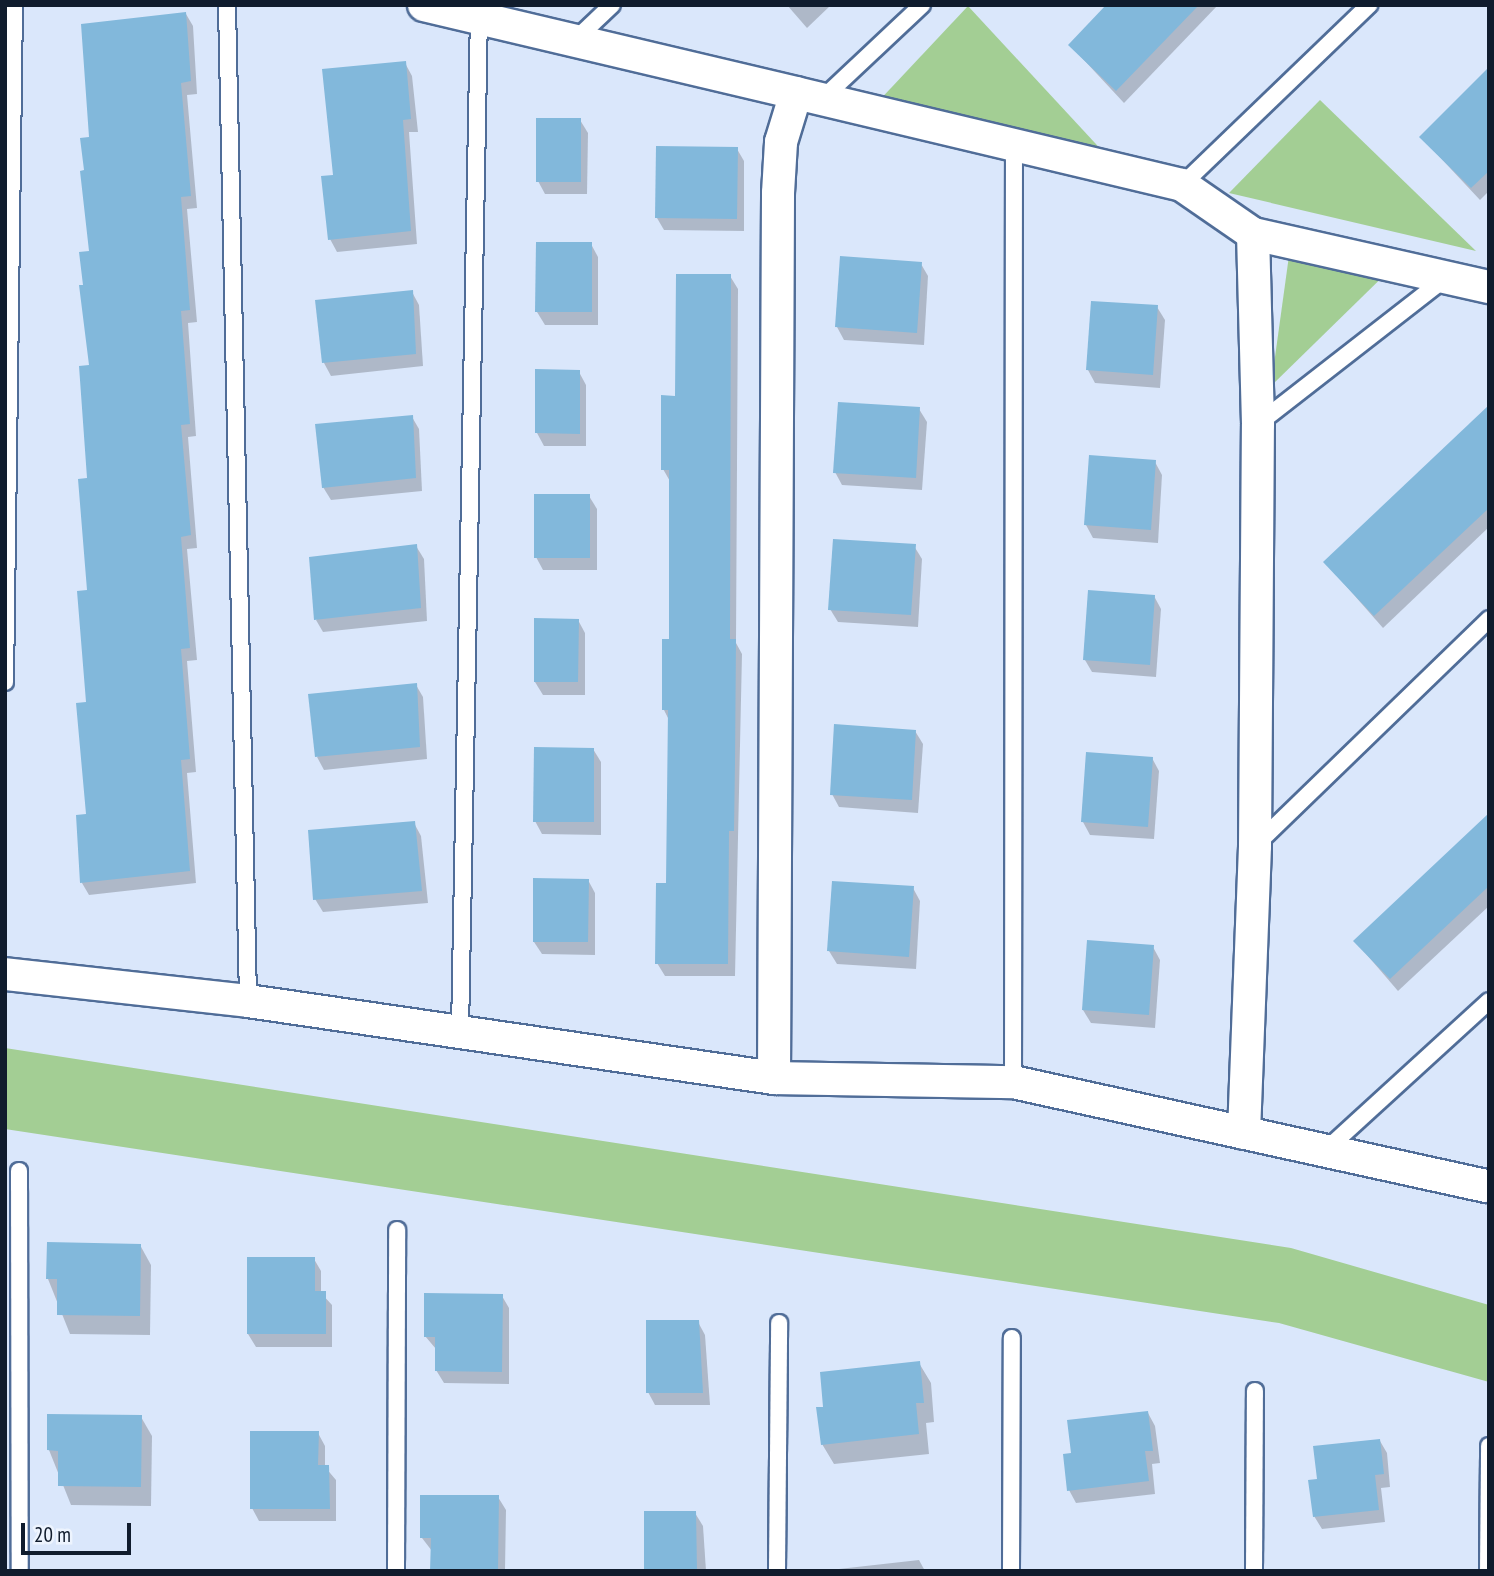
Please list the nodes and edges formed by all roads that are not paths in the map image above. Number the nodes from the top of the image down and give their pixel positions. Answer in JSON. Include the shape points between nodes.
{"nodes":[{"id":1,"x":14,"y":5,"type":"edge"},
{"id":2,"x":227,"y":5,"type":"edge"},
{"id":3,"x":424,"y":5,"type":"edge"},
{"id":4,"x":612,"y":5,"type":"edge"},
{"id":5,"x":922,"y":5,"type":"edge"},
{"id":6,"x":1369,"y":5,"type":"edge"},
{"id":7,"x":479,"y":18,"type":"junction"},
{"id":8,"x":574,"y":41,"type":"junction"},
{"id":9,"x":809,"y":96,"type":"junction"},
{"id":10,"x":1014,"y":145,"type":"junction"},
{"id":11,"x":1182,"y":185,"type":"junction"},
{"id":12,"x":1253,"y":234,"type":"junction"},
{"id":13,"x":1444,"y":279,"type":"junction"},
{"id":14,"x":1489,"y":287,"type":"edge"},
{"id":15,"x":1258,"y":424,"type":"junction"},
{"id":16,"x":1489,"y":619,"type":"edge"},
{"id":17,"x":5,"y":682,"type":"edge"},
{"id":18,"x":1255,"y":846,"type":"junction"},
{"id":19,"x":5,"y":974,"type":"edge"},
{"id":20,"x":248,"y":1001,"type":"junction"},
{"id":21,"x":1489,"y":1001,"type":"edge"},
{"id":22,"x":460,"y":1031,"type":"junction"},
{"id":23,"x":774,"y":1078,"type":"junction"},
{"id":24,"x":1013,"y":1082,"type":"junction"},
{"id":25,"x":1244,"y":1133,"type":"junction"},
{"id":26,"x":1327,"y":1149,"type":"junction"},
{"id":27,"x":19,"y":1171,"type":"dead end"},
{"id":28,"x":1489,"y":1187,"type":"edge"},
{"id":29,"x":397,"y":1230,"type":"dead end"},
{"id":30,"x":779,"y":1322,"type":"dead end"},
{"id":31,"x":1012,"y":1338,"type":"dead end"},
{"id":32,"x":1255,"y":1391,"type":"dead end"},
{"id":33,"x":1489,"y":1446,"type":"edge"},
{"id":34,"x":20,"y":1571,"type":"edge"},
{"id":35,"x":397,"y":1571,"type":"edge"},
{"id":36,"x":777,"y":1571,"type":"edge"},
{"id":37,"x":1012,"y":1571,"type":"edge"},
{"id":38,"x":1254,"y":1571,"type":"edge"},
{"id":39,"x":1488,"y":1571,"type":"edge"}],
"edges":[{"from":1,"to":17,"type":"lane"},
{"from":2,"to":20,"type":"lane"},
{"from":3,"to":7,"type":"street"},
{"from":4,"to":8,"type":"lane"},
{"from":5,"to":9,"type":"lane"},
{"from":6,"to":11,"type":"lane"},
{"from":7,"to":8,"type":"street"},
{"from":7,"to":22,"type":"lane"},
{"from":8,"to":9,"type":"street"},
{"from":9,"to":10,"type":"street"},
{"from":9,"to":23,"type":"street","via":[[781,142],[778,192]]},
{"from":10,"to":11,"type":"street"},
{"from":10,"to":24,"type":"lane"},
{"from":11,"to":12,"type":"street"},
{"from":12,"to":13,"type":"street"},
{"from":12,"to":15,"type":"street"},
{"from":13,"to":14,"type":"street"},
{"from":13,"to":15,"type":"lane"},
{"from":15,"to":18,"type":"street"},
{"from":16,"to":18,"type":"lane"},
{"from":18,"to":25,"type":"street"},
{"from":19,"to":20,"type":"street"},
{"from":20,"to":22,"type":"street"},
{"from":21,"to":26,"type":"lane"},
{"from":22,"to":23,"type":"street"},
{"from":23,"to":24,"type":"street"},
{"from":24,"to":25,"type":"street"},
{"from":25,"to":26,"type":"street"},
{"from":26,"to":28,"type":"street"},
{"from":27,"to":34,"type":"lane"},
{"from":29,"to":35,"type":"lane"},
{"from":30,"to":36,"type":"lane"},
{"from":31,"to":37,"type":"lane"},
{"from":32,"to":38,"type":"lane"},
{"from":33,"to":39,"type":"lane"}]}
